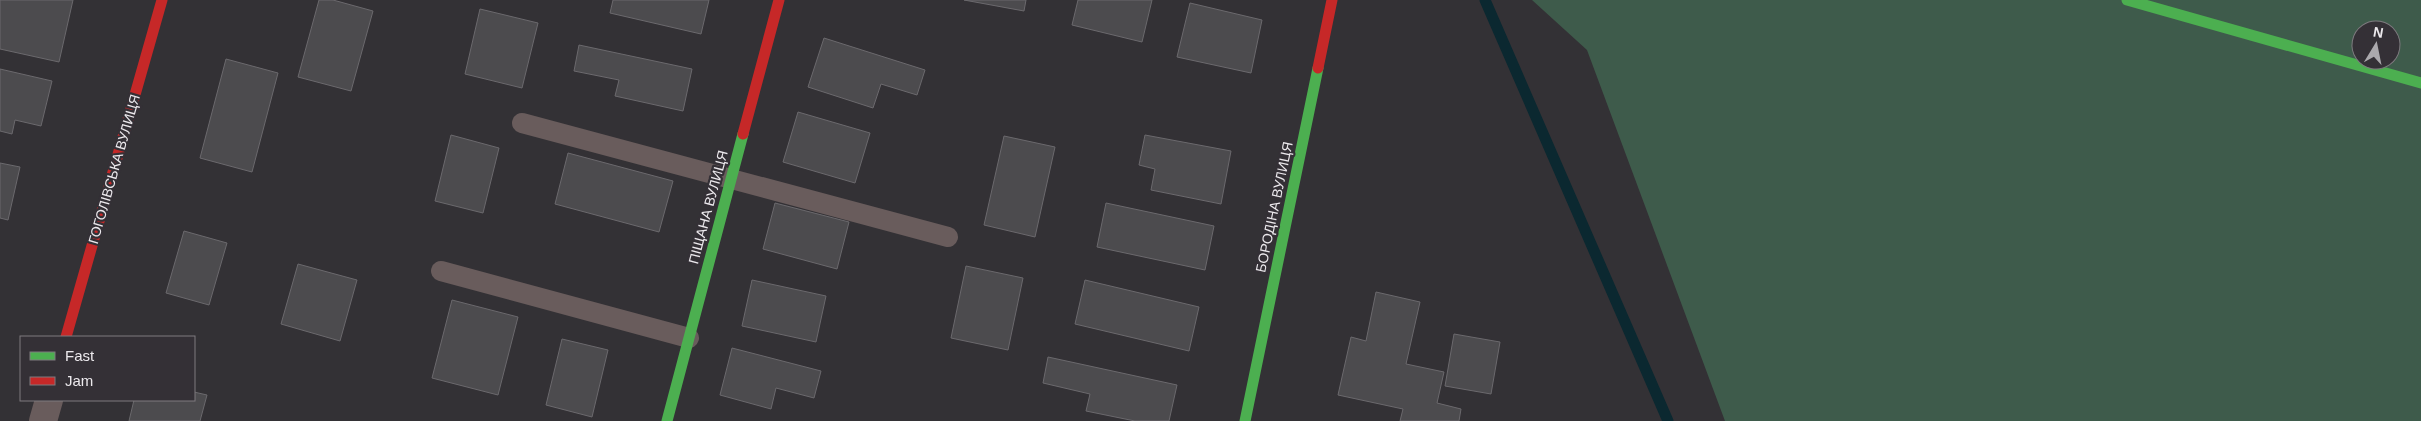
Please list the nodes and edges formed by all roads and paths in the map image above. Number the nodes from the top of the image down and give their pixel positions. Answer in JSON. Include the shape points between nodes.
{"nodes":[{"id":1,"x":162,"y":0,"type":"edge"},
{"id":2,"x":779,"y":0,"type":"edge"},
{"id":3,"x":1332,"y":0,"type":"edge"},
{"id":4,"x":2127,"y":0,"type":"edge"},
{"id":5,"x":2421,"y":83,"type":"edge"},
{"id":6,"x":522,"y":123,"type":"dead end"},
{"id":7,"x":732,"y":177,"type":"junction"},
{"id":8,"x":948,"y":237,"type":"dead end"},
{"id":9,"x":442,"y":272,"type":"dead end"},
{"id":10,"x":66,"y":336,"type":"edge"},
{"id":11,"x":689,"y":338,"type":"junction"},
{"id":12,"x":48,"y":401,"type":"edge"},
{"id":13,"x":42,"y":421,"type":"edge"},
{"id":14,"x":667,"y":421,"type":"edge"},
{"id":15,"x":1245,"y":421,"type":"edge"}],
"edges":[{"from":1,"to":10,"type":"street","name":"ГОГОЛІВСЬКА ВУЛИЦЯ"},
{"from":2,"to":7,"type":"street","name":"ПІЩАНА ВУЛИЦЯ"},
{"from":3,"to":15,"type":"street","name":"БОРОДІНА ВУЛИЦЯ"},
{"from":4,"to":5,"type":"street"},
{"from":6,"to":7,"type":"lane"},
{"from":7,"to":8,"type":"lane"},
{"from":7,"to":11,"type":"street","name":"ПІЩАНА ВУЛИЦЯ"},
{"from":9,"to":11,"type":"lane"},
{"from":11,"to":14,"type":"street","name":"ПІЩАНА ВУЛИЦЯ"},
{"from":12,"to":13,"type":"street"}]}
